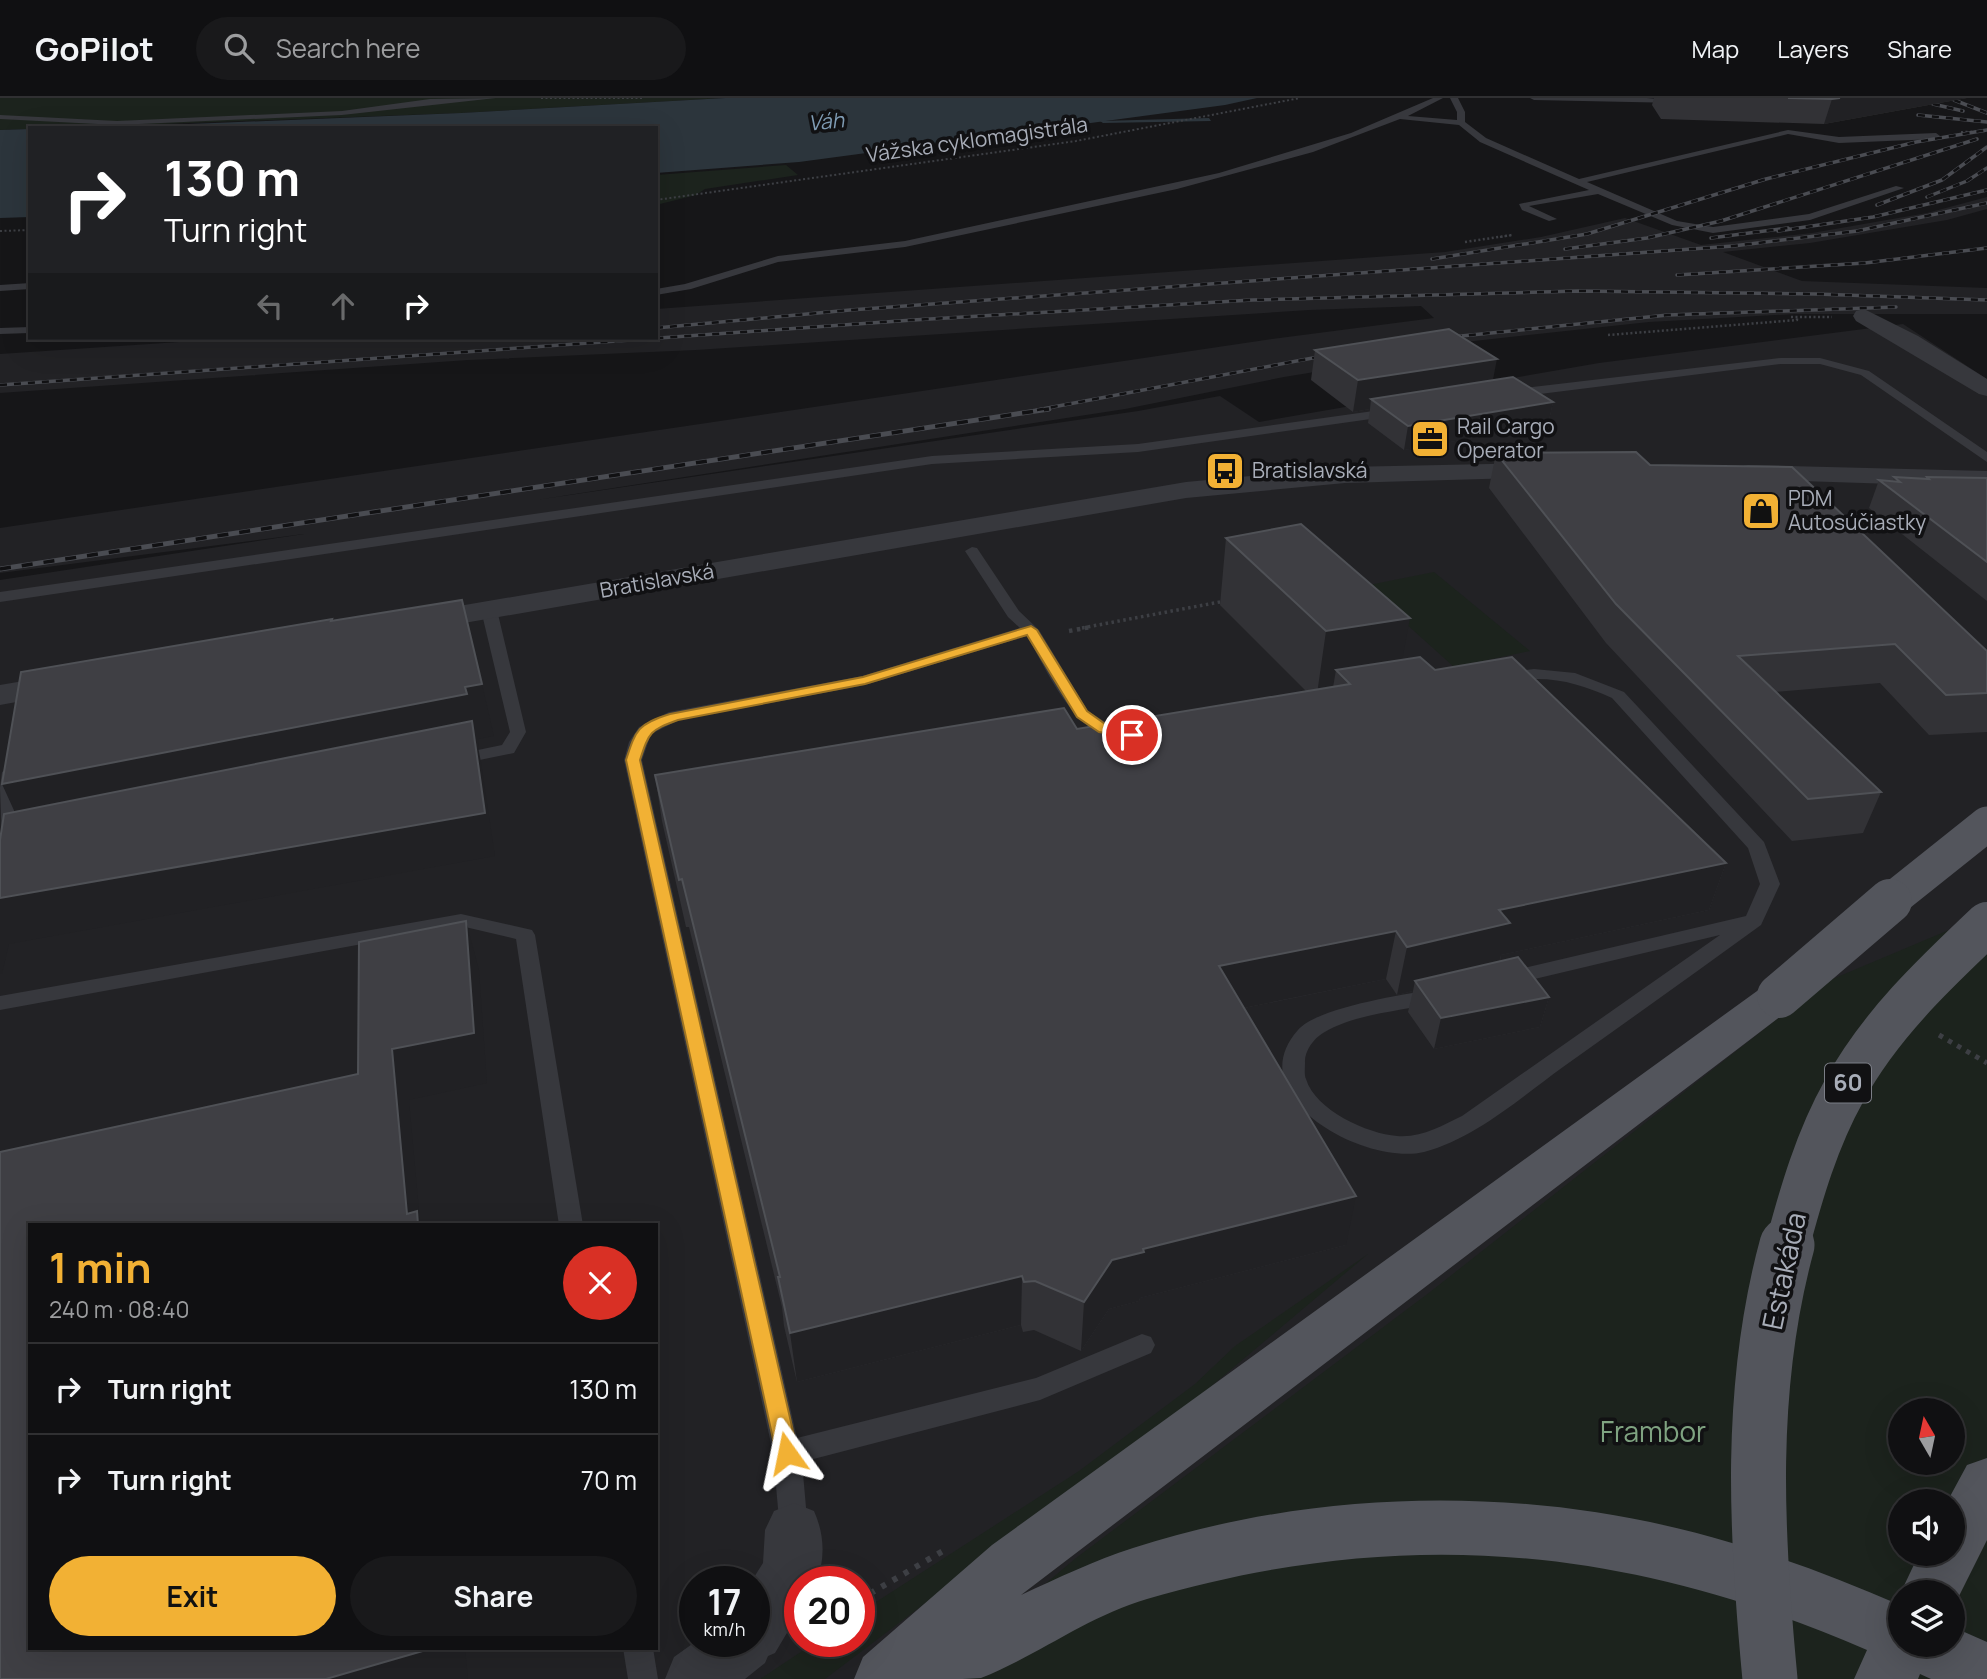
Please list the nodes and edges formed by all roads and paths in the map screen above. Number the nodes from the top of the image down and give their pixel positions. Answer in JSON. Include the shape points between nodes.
{"nodes":[{"id":1,"x":492,"y":98,"type":"edge"},
{"id":2,"x":541,"y":98,"type":"edge"},
{"id":3,"x":642,"y":98,"type":"edge"},
{"id":4,"x":1300,"y":98,"type":"edge"},
{"id":5,"x":1439,"y":98,"type":"edge"},
{"id":6,"x":1454,"y":98,"type":"edge"},
{"id":7,"x":1534,"y":98,"type":"edge"},
{"id":8,"x":1685,"y":101,"type":"dead end"},
{"id":9,"x":0,"y":117,"type":"edge"},
{"id":10,"x":1399,"y":118,"type":"junction"},
{"id":11,"x":1461,"y":123,"type":"junction"},
{"id":12,"x":1936,"y":136,"type":"dead end"},
{"id":13,"x":1577,"y":182,"type":"junction"},
{"id":14,"x":1899,"y":188,"type":"dead end"},
{"id":15,"x":1598,"y":191,"type":"junction"},
{"id":16,"x":658,"y":200,"type":"edge"},
{"id":17,"x":1552,"y":219,"type":"dead end"},
{"id":18,"x":28,"y":230,"type":"edge"},
{"id":19,"x":0,"y":232,"type":"edge"},
{"id":20,"x":1517,"y":234,"type":"dead end"},
{"id":21,"x":1465,"y":243,"type":"dead end"},
{"id":22,"x":28,"y":286,"type":"edge"},
{"id":23,"x":0,"y":288,"type":"edge"},
{"id":24,"x":658,"y":292,"type":"edge"},
{"id":25,"x":1864,"y":316,"type":"joint"},
{"id":26,"x":1791,"y":317,"type":"dead end"},
{"id":27,"x":1797,"y":317,"type":"junction"},
{"id":28,"x":28,"y":330,"type":"edge"},
{"id":29,"x":0,"y":331,"type":"edge"},
{"id":30,"x":1608,"y":335,"type":"dead end"},
{"id":31,"x":1987,"y":389,"type":"edge"},
{"id":32,"x":1490,"y":397,"type":"edge"},
{"id":33,"x":1411,"y":409,"type":"edge"},
{"id":34,"x":1987,"y":458,"type":"edge"},
{"id":35,"x":1574,"y":471,"type":"edge"},
{"id":36,"x":1723,"y":472,"type":"edge"},
{"id":37,"x":1987,"y":479,"type":"edge"},
{"id":38,"x":972,"y":551,"type":"dead end"},
{"id":39,"x":0,"y":597,"type":"edge"},
{"id":40,"x":1235,"y":600,"type":"edge"},
{"id":41,"x":489,"y":610,"type":"junction"},
{"id":42,"x":379,"y":629,"type":"edge"},
{"id":43,"x":1031,"y":630,"type":"junction"},
{"id":44,"x":1058,"y":633,"type":"dead end"},
{"id":45,"x":91,"y":679,"type":"edge"},
{"id":46,"x":1488,"y":680,"type":"edge"},
{"id":47,"x":14,"y":697,"type":"edge"},
{"id":48,"x":1141,"y":736,"type":"edge"},
{"id":49,"x":13,"y":758,"type":"edge"},
{"id":50,"x":441,"y":762,"type":"edge"},
{"id":51,"x":1987,"y":824,"type":"edge"},
{"id":52,"x":13,"y":850,"type":"edge"},
{"id":53,"x":1754,"y":921,"type":"junction"},
{"id":54,"x":1987,"y":924,"type":"edge"},
{"id":55,"x":1486,"y":984,"type":"edge"},
{"id":56,"x":1459,"y":990,"type":"edge"},
{"id":57,"x":0,"y":1003,"type":"edge"},
{"id":58,"x":570,"y":1223,"type":"edge"},
{"id":59,"x":1142,"y":1345,"type":"dead end"},
{"id":60,"x":787,"y":1453,"type":"junction"},
{"id":61,"x":1987,"y":1483,"type":"edge"},
{"id":62,"x":1965,"y":1525,"type":"edge"},
{"id":63,"x":794,"y":1530,"type":"joint"},
{"id":64,"x":770,"y":1607,"type":"edge"},
{"id":65,"x":1888,"y":1628,"type":"edge"},
{"id":66,"x":638,"y":1650,"type":"edge"},
{"id":67,"x":724,"y":1657,"type":"edge"},
{"id":68,"x":1897,"y":1657,"type":"edge"},
{"id":69,"x":1951,"y":1657,"type":"edge"},
{"id":70,"x":1987,"y":1674,"type":"edge"},
{"id":71,"x":643,"y":1679,"type":"edge"},
{"id":72,"x":695,"y":1679,"type":"edge"},
{"id":73,"x":885,"y":1679,"type":"edge"},
{"id":74,"x":913,"y":1679,"type":"edge"},
{"id":75,"x":1770,"y":1679,"type":"edge"},
{"id":76,"x":1885,"y":1679,"type":"edge"}],
"edges":[{"from":1,"to":9,"type":"lane","via":[[342,113],[117,123]]},
{"from":2,"to":3,"type":"path"},
{"from":4,"to":16,"type":"path","name":"Vážska cyklomagistrála","via":[[1076,141]]},
{"from":5,"to":10,"type":"lane"},
{"from":6,"to":11,"type":"lane"},
{"from":7,"to":8,"type":"lane"},
{"from":10,"to":11,"type":"lane"},
{"from":10,"to":24,"type":"lane","via":[[1223,177],[903,244],[769,261],[704,284]]},
{"from":11,"to":13,"type":"lane","via":[[1498,148]]},
{"from":12,"to":13,"type":"lane","via":[[1839,140],[1788,132]]},
{"from":13,"to":15,"type":"lane"},
{"from":14,"to":15,"type":"lane","via":[[1810,217],[1713,230],[1675,223]]},
{"from":15,"to":17,"type":"lane","via":[[1524,204]]},
{"from":18,"to":19,"type":"path"},
{"from":20,"to":21,"type":"path"},
{"from":22,"to":23,"type":"lane"},
{"from":25,"to":27,"type":"path"},
{"from":25,"to":31,"type":"street"},
{"from":26,"to":27,"type":"path"},
{"from":27,"to":30,"type":"path"},
{"from":28,"to":29,"type":"lane"},
{"from":32,"to":34,"type":"lane","via":[[1781,361],[1820,361],[1865,373]]},
{"from":33,"to":39,"type":"lane","via":[[1138,448],[932,460]]},
{"from":35,"to":41,"type":"street","name":"Bratislavská","via":[[1357,474],[1186,490]]},
{"from":36,"to":37,"type":"street"},
{"from":38,"to":43,"type":"lane","via":[[1013,614]]},
{"from":40,"to":44,"type":"path"},
{"from":41,"to":42,"type":"street","name":"Bratislavská"},
{"from":41,"to":50,"type":"lane","via":[[518,732],[508,749]]},
{"from":43,"to":48,"type":"lane","via":[[1091,723]]},
{"from":43,"to":60,"type":"lane","via":[[865,680],[675,716],[653,724],[636,745],[633,760]]},
{"from":45,"to":47,"type":"street"},
{"from":46,"to":53,"type":"lane","via":[[1529,673],[1560,674],[1593,682],[1618,695],[1757,846],[1770,884]]},
{"from":49,"to":52,"type":"lane","via":[[0,853]]},
{"from":51,"to":73,"type":"main road","bridge":true,"via":[[1779,996],[1013,1564]]},
{"from":53,"to":55,"type":"lane"},
{"from":53,"to":56,"type":"lane","via":[[1470,1122],[1420,1144],[1371,1142],[1329,1123],[1297,1088],[1293,1060],[1307,1034],[1338,1018]]},
{"from":54,"to":75,"type":"main road","name":"Estakáda","number":"60","bridge":true,"via":[[1923,985],[1850,1079],[1797,1206],[1779,1282],[1760,1427],[1757,1509]]},
{"from":57,"to":58,"type":"lane","via":[[461,920],[525,935]]},
{"from":59,"to":60,"type":"lane","via":[[1040,1389]]},
{"from":60,"to":63,"type":"lane"},
{"from":61,"to":62,"type":"main road"},
{"from":63,"to":64,"type":"street","via":[[793,1570]]},
{"from":65,"to":74,"type":"main road","via":[[1840,1605],[1700,1560],[1613,1541],[1499,1528],[1329,1532],[1240,1546],[1125,1578]]},
{"from":66,"to":71,"type":"lane"},
{"from":67,"to":72,"type":"street"},
{"from":68,"to":76,"type":"main road"},
{"from":69,"to":70,"type":"main road"}]}
